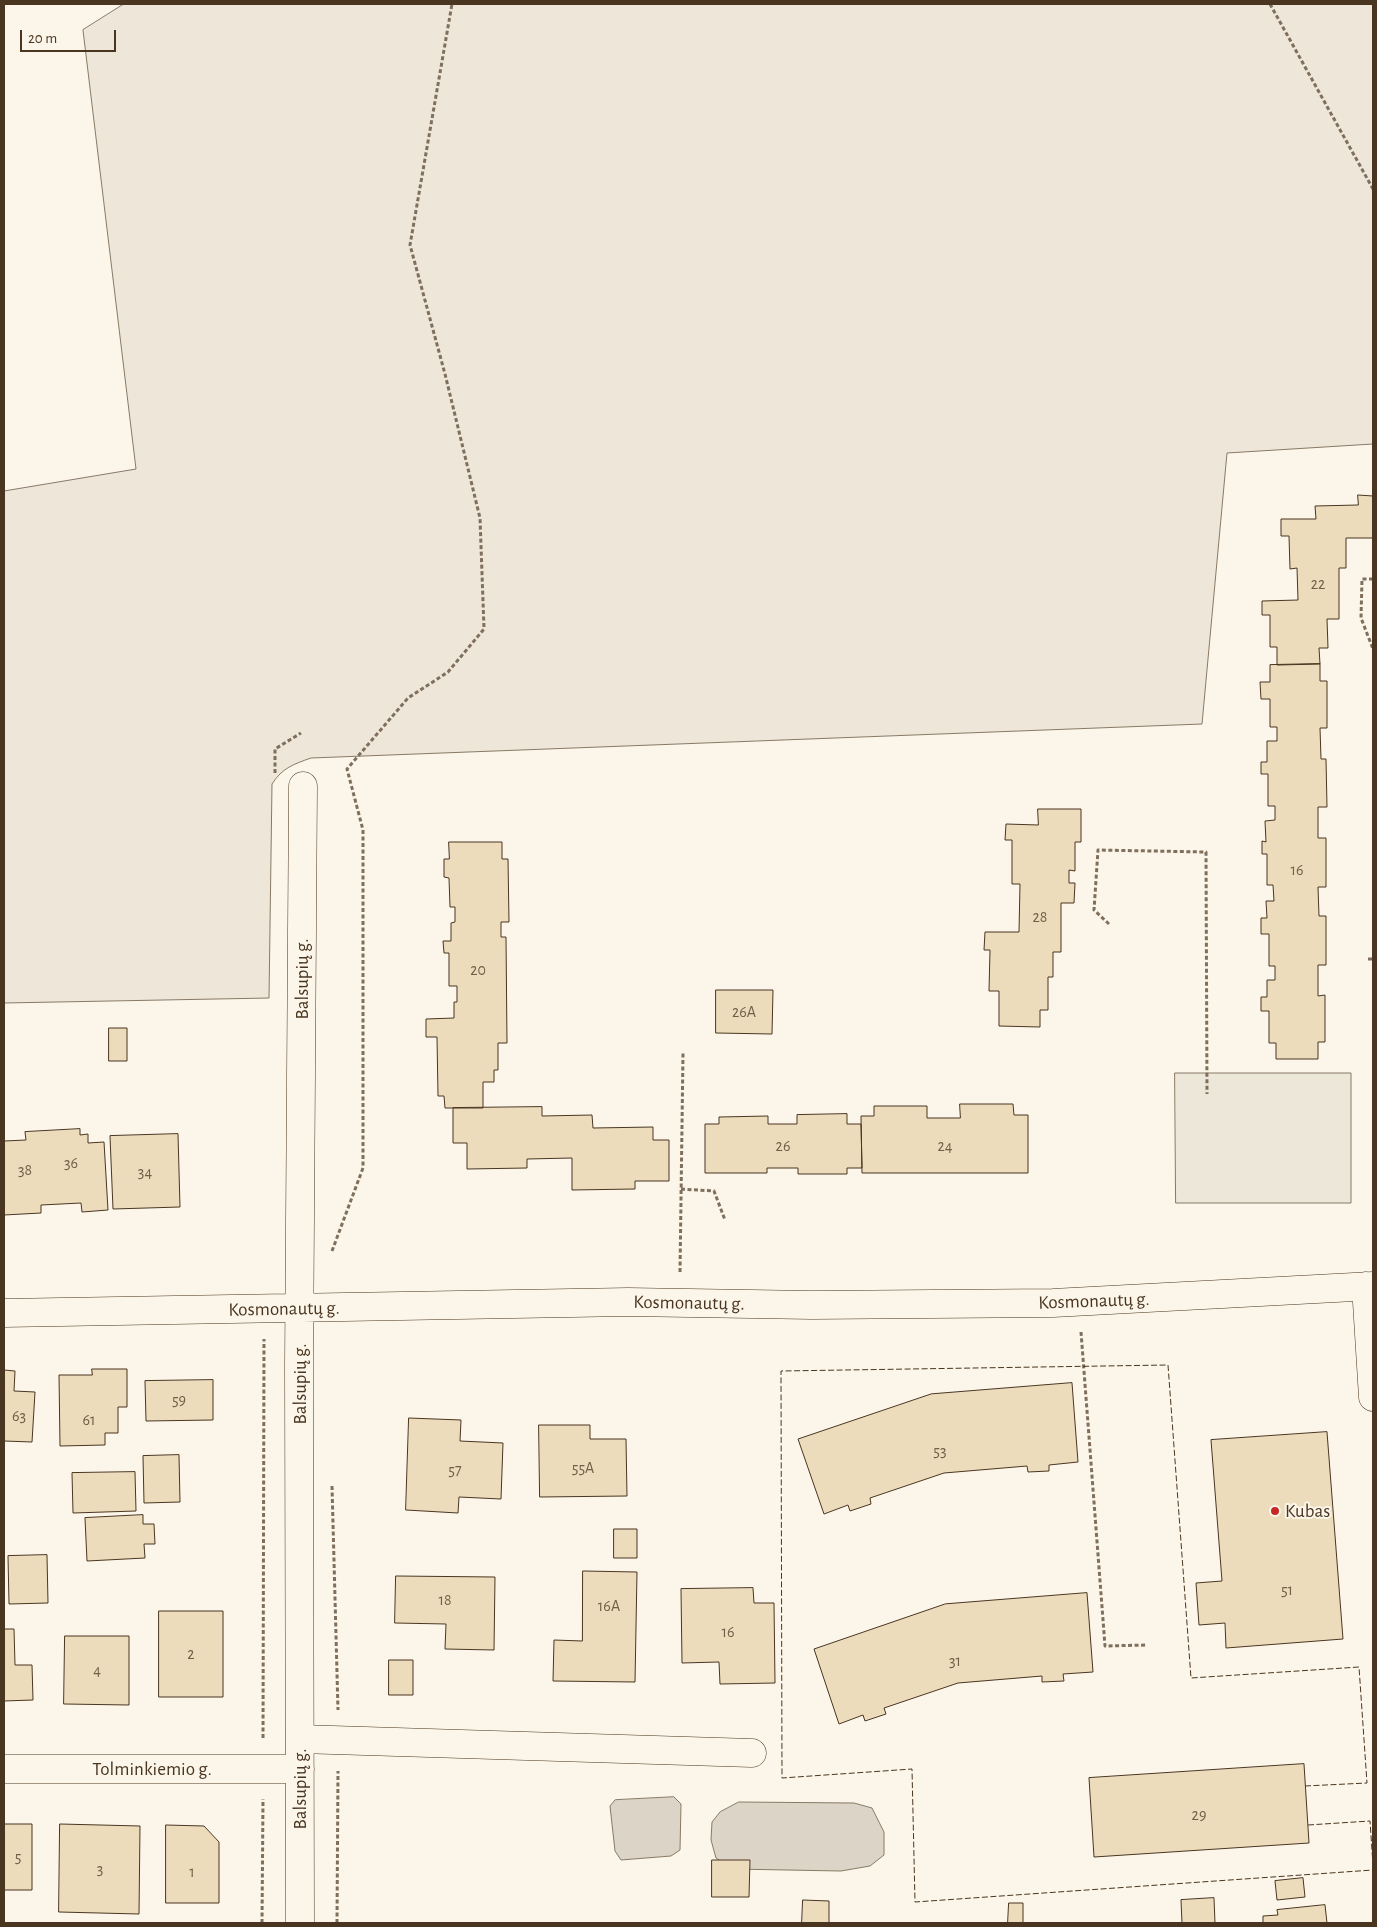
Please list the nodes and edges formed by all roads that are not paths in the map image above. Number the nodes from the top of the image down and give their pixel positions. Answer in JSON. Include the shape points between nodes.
{"nodes":[{"id":1,"x":303,"y":786,"type":"dead end"},
{"id":2,"x":1370,"y":1286,"type":"edge"},
{"id":3,"x":300,"y":1309,"type":"junction"},
{"id":4,"x":4,"y":1313,"type":"edge"},
{"id":5,"x":1373,"y":1397,"type":"edge"},
{"id":6,"x":300,"y":1739,"type":"junction"},
{"id":7,"x":752,"y":1753,"type":"dead end"},
{"id":8,"x":4,"y":1769,"type":"edge"},
{"id":9,"x":300,"y":1769,"type":"junction"},
{"id":10,"x":300,"y":1923,"type":"edge"}],
"edges":[{"from":1,"to":3,"type":"street","name":"Balsupių g."},
{"from":2,"to":3,"type":"street","name":"Kosmonautų g.","via":[[1080,1302],[831,1305],[628,1302]]},
{"from":2,"to":5,"type":"street"},
{"from":3,"to":4,"type":"street","name":"Kosmonautų g."},
{"from":3,"to":6,"type":"street","name":"Balsupių g."},
{"from":6,"to":7,"type":"street"},
{"from":6,"to":9,"type":"street","name":"Balsupių g."},
{"from":8,"to":9,"type":"street","name":"Tolminkiemio g."},
{"from":9,"to":10,"type":"street","name":"Balsupių g."}]}
